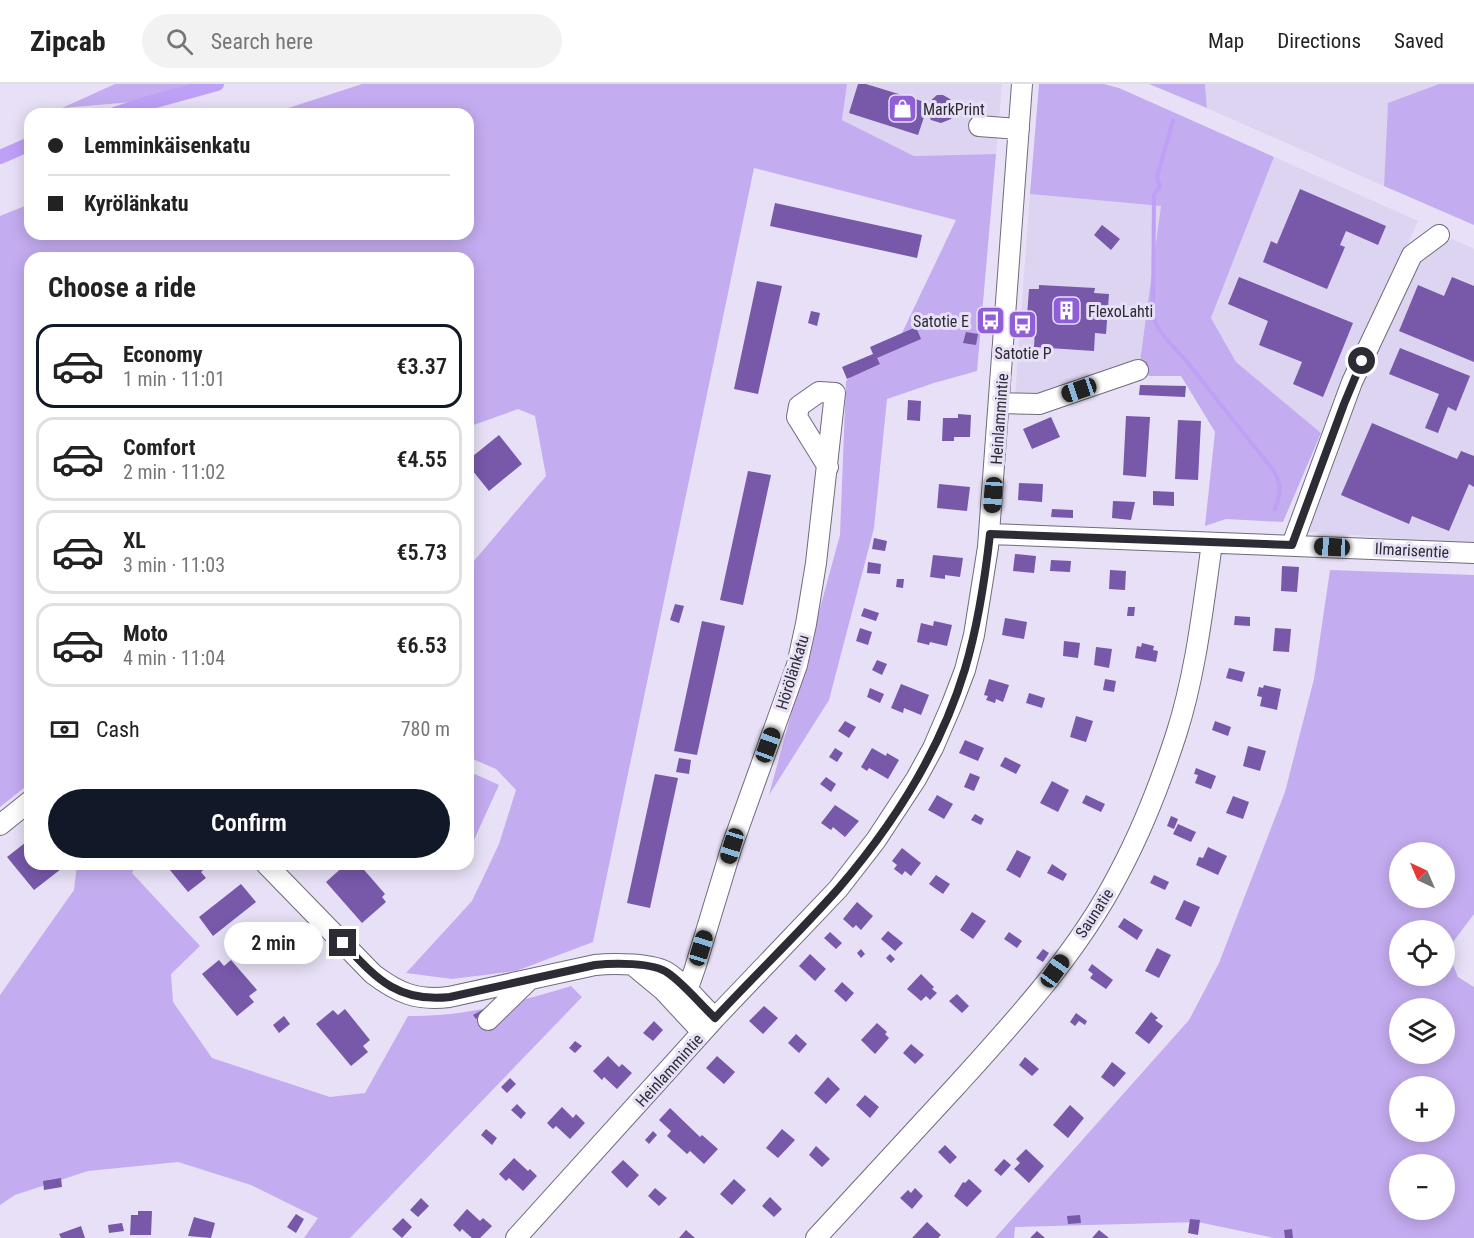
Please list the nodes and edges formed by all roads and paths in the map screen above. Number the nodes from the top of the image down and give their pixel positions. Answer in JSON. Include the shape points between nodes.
{"nodes":[{"id":1,"x":1022,"y":84,"type":"edge"},
{"id":2,"x":979,"y":126,"type":"dead end"},
{"id":3,"x":1019,"y":129,"type":"junction"},
{"id":4,"x":1439,"y":235,"type":"dead end"},
{"id":5,"x":1138,"y":370,"type":"dead end"},
{"id":6,"x":1000,"y":403,"type":"junction"},
{"id":7,"x":828,"y":467,"type":"dead end"},
{"id":8,"x":990,"y":534,"type":"junction"},
{"id":9,"x":1212,"y":543,"type":"junction"},
{"id":10,"x":1292,"y":545,"type":"junction"},
{"id":11,"x":1474,"y":553,"type":"edge"},
{"id":12,"x":24,"y":806,"type":"edge"},
{"id":13,"x":0,"y":825,"type":"edge"},
{"id":14,"x":273,"y":870,"type":"edge"},
{"id":15,"x":529,"y":980,"type":"junction"},
{"id":16,"x":682,"y":998,"type":"junction"},
{"id":17,"x":488,"y":1020,"type":"dead end"},
{"id":18,"x":709,"y":1025,"type":"junction"},
{"id":19,"x":516,"y":1238,"type":"edge"},
{"id":20,"x":816,"y":1238,"type":"edge"}],
"edges":[{"from":1,"to":3,"type":"street","name":"Heinlammintie"},
{"from":2,"to":3,"type":"street"},
{"from":3,"to":6,"type":"street","name":"Heinlammintie"},
{"from":4,"to":10,"type":"street","via":[[1412,255],[1352,382]]},
{"from":5,"to":6,"type":"street","via":[[1039,404]]},
{"from":6,"to":8,"type":"street","name":"Heinlammintie"},
{"from":7,"to":16,"type":"street","name":"Hörölänkatu","via":[[811,594],[796,665]]},
{"from":8,"to":9,"type":"street","name":"Ilmarisentie"},
{"from":8,"to":18,"type":"street","name":"Heinlammintie","via":[[965,670],[916,779],[838,889]]},
{"from":9,"to":10,"type":"street","name":"Ilmarisentie"},
{"from":9,"to":20,"type":"street","name":"Saunatie","via":[[1194,661],[1177,734],[1119,873],[1055,971],[1012,1025]]},
{"from":10,"to":11,"type":"street","name":"Ilmarisentie"},
{"from":12,"to":13,"type":"street"},
{"from":14,"to":15,"type":"street","via":[[392,989],[436,999]]},
{"from":15,"to":16,"type":"street","via":[[595,965],[632,964],[666,971]]},
{"from":15,"to":17,"type":"street"},
{"from":16,"to":18,"type":"street"},
{"from":18,"to":19,"type":"street","name":"Heinlammintie"}]}
